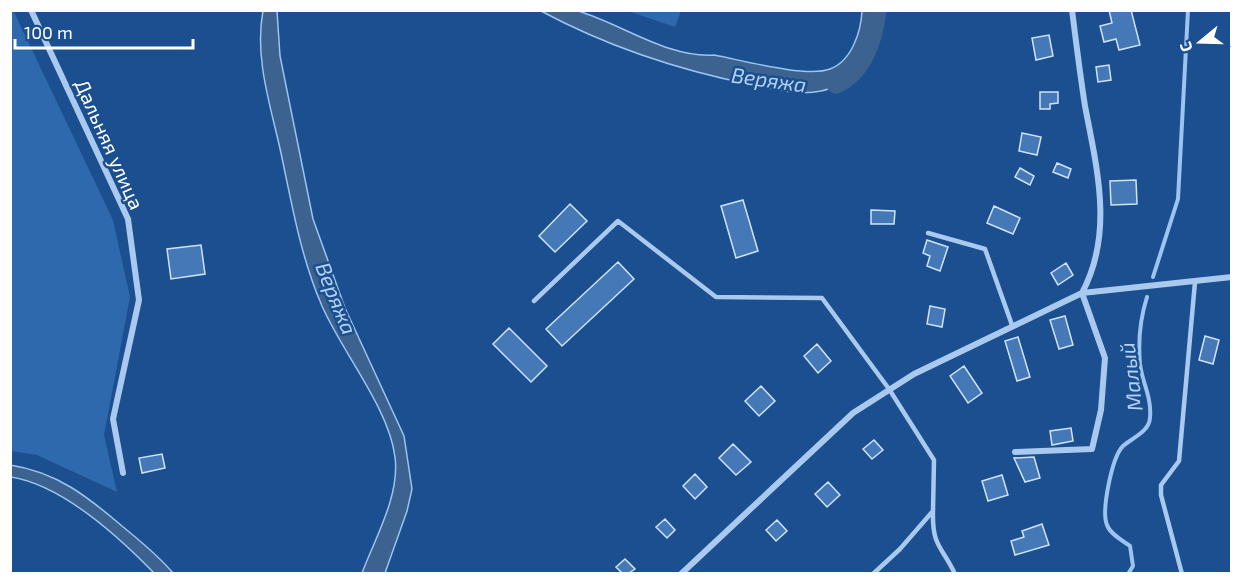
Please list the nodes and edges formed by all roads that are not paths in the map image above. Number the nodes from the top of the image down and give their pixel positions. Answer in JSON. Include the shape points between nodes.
{"nodes":[{"id":1,"x":31,"y":10,"type":"edge"},
{"id":2,"x":1072,"y":10,"type":"edge"},
{"id":3,"x":928,"y":233,"type":"dead end"},
{"id":4,"x":1232,"y":277,"type":"edge"},
{"id":5,"x":1195,"y":282,"type":"junction"},
{"id":6,"x":1082,"y":293,"type":"junction"},
{"id":7,"x":534,"y":301,"type":"dead end"},
{"id":8,"x":1012,"y":325,"type":"junction"},
{"id":9,"x":889,"y":388,"type":"junction"},
{"id":10,"x":1015,"y":452,"type":"dead end"},
{"id":11,"x":123,"y":473,"type":"dead end"},
{"id":12,"x":933,"y":511,"type":"junction"},
{"id":13,"x":681,"y":573,"type":"edge"},
{"id":14,"x":873,"y":573,"type":"edge"},
{"id":15,"x":955,"y":573,"type":"edge"},
{"id":16,"x":1182,"y":573,"type":"edge"}],
"edges":[{"from":1,"to":11,"type":"street","name":"Дальняя улица","via":[[128,219],[139,300],[113,419]]},
{"from":2,"to":6,"type":"street","via":[[1102,216],[1092,274]]},
{"from":3,"to":8,"type":"lane","via":[[985,249]]},
{"from":4,"to":5,"type":"street"},
{"from":5,"to":6,"type":"street"},
{"from":5,"to":16,"type":"lane","via":[[1179,461],[1161,485]]},
{"from":6,"to":8,"type":"street"},
{"from":6,"to":10,"type":"street","via":[[1105,358],[1101,410],[1092,449]]},
{"from":7,"to":9,"type":"lane","via":[[618,221],[716,297],[822,298]]},
{"from":8,"to":9,"type":"street"},
{"from":9,"to":12,"type":"lane","via":[[934,460]]},
{"from":9,"to":13,"type":"street","via":[[853,413]]},
{"from":12,"to":14,"type":"lane"},
{"from":12,"to":15,"type":"lane","via":[[937,543]]}]}
